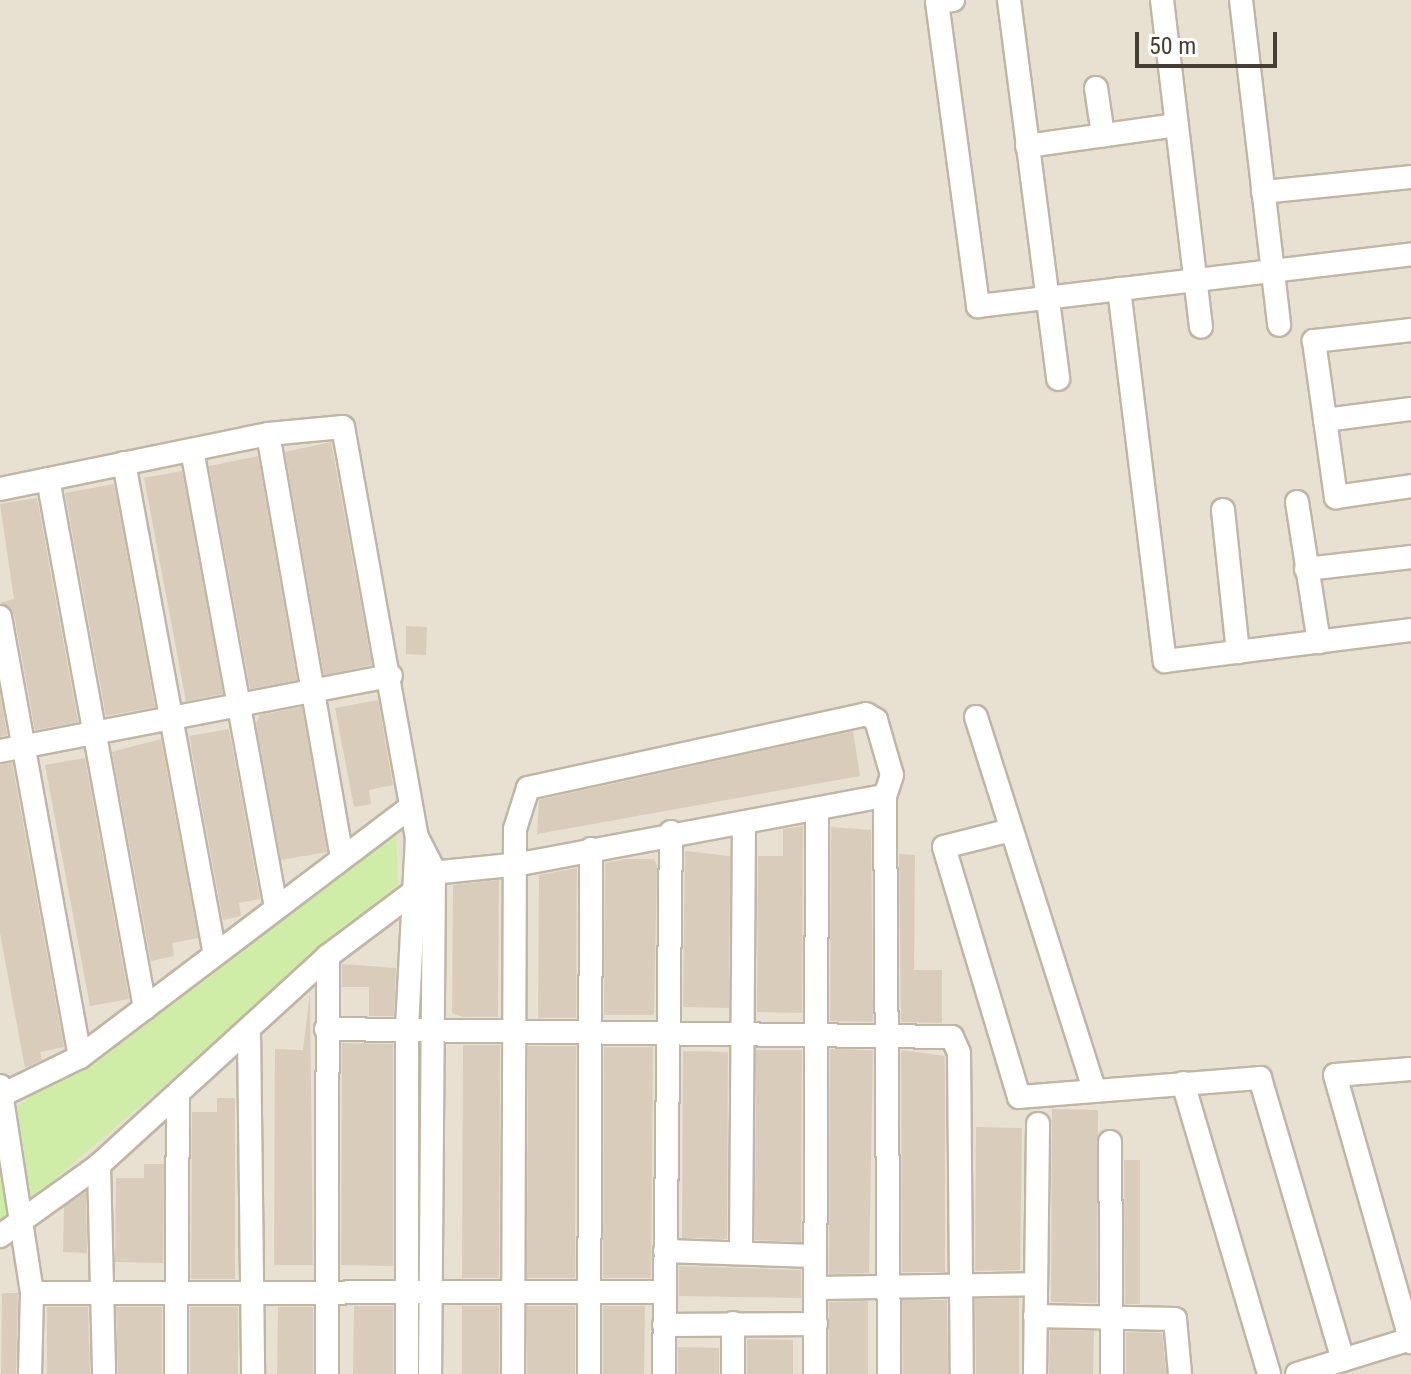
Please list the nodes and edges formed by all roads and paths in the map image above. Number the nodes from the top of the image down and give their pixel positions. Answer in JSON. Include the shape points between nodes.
{"nodes":[{"id":1,"x":953,"y":0,"type":"edge"},
{"id":2,"x":1009,"y":0,"type":"edge"},
{"id":3,"x":1162,"y":0,"type":"edge"},
{"id":4,"x":1241,"y":0,"type":"edge"},
{"id":5,"x":1096,"y":88,"type":"dead end"},
{"id":6,"x":1177,"y":125,"type":"junction"},
{"id":7,"x":1103,"y":135,"type":"junction"},
{"id":8,"x":1027,"y":146,"type":"junction"},
{"id":9,"x":1411,"y":177,"type":"edge"},
{"id":10,"x":1263,"y":192,"type":"junction"},
{"id":11,"x":1411,"y":254,"type":"edge"},
{"id":12,"x":1272,"y":271,"type":"junction"},
{"id":13,"x":1195,"y":280,"type":"junction"},
{"id":14,"x":1119,"y":289,"type":"junction"},
{"id":15,"x":1046,"y":298,"type":"junction"},
{"id":16,"x":1279,"y":325,"type":"dead end"},
{"id":17,"x":1201,"y":327,"type":"dead end"},
{"id":18,"x":1411,"y":330,"type":"edge"},
{"id":19,"x":1058,"y":379,"type":"dead end"},
{"id":20,"x":1411,"y":409,"type":"edge"},
{"id":21,"x":1325,"y":420,"type":"junction"},
{"id":22,"x":268,"y":434,"type":"junction"},
{"id":23,"x":192,"y":450,"type":"junction"},
{"id":24,"x":124,"y":463,"type":"junction"},
{"id":25,"x":48,"y":479,"type":"junction"},
{"id":26,"x":1411,"y":486,"type":"edge"},
{"id":27,"x":0,"y":489,"type":"edge"},
{"id":28,"x":1297,"y":502,"type":"dead end"},
{"id":29,"x":1223,"y":510,"type":"dead end"},
{"id":30,"x":1411,"y":557,"type":"edge"},
{"id":31,"x":1306,"y":569,"type":"junction"},
{"id":32,"x":0,"y":617,"type":"edge"},
{"id":33,"x":1411,"y":630,"type":"edge"},
{"id":34,"x":1319,"y":642,"type":"junction"},
{"id":35,"x":1238,"y":652,"type":"junction"},
{"id":36,"x":391,"y":676,"type":"junction"},
{"id":37,"x":313,"y":691,"type":"junction"},
{"id":38,"x":239,"y":705,"type":"junction"},
{"id":39,"x":976,"y":717,"type":"dead end"},
{"id":40,"x":171,"y":718,"type":"junction"},
{"id":41,"x":94,"y":733,"type":"junction"},
{"id":42,"x":24,"y":746,"type":"junction"},
{"id":43,"x":0,"y":751,"type":"edge"},
{"id":44,"x":885,"y":796,"type":"junction"},
{"id":45,"x":409,"y":808,"type":"junction"},
{"id":46,"x":817,"y":809,"type":"junction"},
{"id":47,"x":744,"y":823,"type":"junction"},
{"id":48,"x":1011,"y":830,"type":"junction"},
{"id":49,"x":671,"y":832,"type":"junction"},
{"id":50,"x":591,"y":849,"type":"junction"},
{"id":51,"x":342,"y":858,"type":"junction"},
{"id":52,"x":520,"y":864,"type":"junction"},
{"id":53,"x":420,"y":880,"type":"junction"},
{"id":54,"x":276,"y":908,"type":"junction"},
{"id":55,"x":420,"y":920,"type":"junction"},
{"id":56,"x":215,"y":955,"type":"junction"},
{"id":57,"x":328,"y":956,"type":"junction"},
{"id":58,"x":145,"y":1008,"type":"junction"},
{"id":59,"x":326,"y":1029,"type":"junction"},
{"id":60,"x":407,"y":1029,"type":"junction"},
{"id":61,"x":431,"y":1030,"type":"junction"},
{"id":62,"x":249,"y":1032,"type":"junction"},
{"id":63,"x":514,"y":1032,"type":"junction"},
{"id":64,"x":888,"y":1032,"type":"junction"},
{"id":65,"x":589,"y":1033,"type":"junction"},
{"id":66,"x":742,"y":1033,"type":"junction"},
{"id":67,"x":816,"y":1034,"type":"junction"},
{"id":68,"x":670,"y":1035,"type":"junction"},
{"id":69,"x":80,"y":1057,"type":"junction"},
{"id":70,"x":1411,"y":1069,"type":"edge"},
{"id":71,"x":1183,"y":1083,"type":"junction"},
{"id":72,"x":1094,"y":1090,"type":"junction"},
{"id":73,"x":0,"y":1093,"type":"edge"},
{"id":74,"x":178,"y":1096,"type":"junction"},
{"id":75,"x":1038,"y":1124,"type":"dead end"},
{"id":76,"x":1110,"y":1142,"type":"dead end"},
{"id":77,"x":99,"y":1165,"type":"junction"},
{"id":78,"x":23,"y":1216,"type":"junction"},
{"id":79,"x":0,"y":1236,"type":"edge"},
{"id":80,"x":665,"y":1251,"type":"junction"},
{"id":81,"x":741,"y":1251,"type":"junction"},
{"id":82,"x":814,"y":1256,"type":"junction"},
{"id":83,"x":1036,"y":1284,"type":"junction"},
{"id":84,"x":963,"y":1285,"type":"junction"},
{"id":85,"x":817,"y":1288,"type":"junction"},
{"id":86,"x":889,"y":1288,"type":"junction"},
{"id":87,"x":255,"y":1289,"type":"junction"},
{"id":88,"x":328,"y":1290,"type":"junction"},
{"id":89,"x":176,"y":1291,"type":"junction"},
{"id":90,"x":418,"y":1292,"type":"junction"},
{"id":91,"x":586,"y":1292,"type":"junction"},
{"id":92,"x":661,"y":1292,"type":"junction"},
{"id":93,"x":32,"y":1293,"type":"junction"},
{"id":94,"x":514,"y":1293,"type":"junction"},
{"id":95,"x":103,"y":1296,"type":"junction"},
{"id":96,"x":1035,"y":1316,"type":"junction"},
{"id":97,"x":1111,"y":1317,"type":"junction"},
{"id":98,"x":733,"y":1323,"type":"junction"},
{"id":99,"x":816,"y":1324,"type":"junction"},
{"id":100,"x":664,"y":1325,"type":"junction"},
{"id":101,"x":1411,"y":1340,"type":"edge"},
{"id":102,"x":1343,"y":1360,"type":"junction"},
{"id":103,"x":30,"y":1374,"type":"edge"},
{"id":104,"x":104,"y":1374,"type":"edge"},
{"id":105,"x":176,"y":1374,"type":"edge"},
{"id":106,"x":253,"y":1374,"type":"edge"},
{"id":107,"x":327,"y":1374,"type":"edge"},
{"id":108,"x":407,"y":1374,"type":"edge"},
{"id":109,"x":430,"y":1374,"type":"edge"},
{"id":110,"x":513,"y":1374,"type":"edge"},
{"id":111,"x":589,"y":1374,"type":"edge"},
{"id":112,"x":664,"y":1374,"type":"edge"},
{"id":113,"x":733,"y":1374,"type":"edge"},
{"id":114,"x":815,"y":1374,"type":"edge"},
{"id":115,"x":889,"y":1374,"type":"edge"},
{"id":116,"x":962,"y":1374,"type":"edge"},
{"id":117,"x":1035,"y":1374,"type":"edge"},
{"id":118,"x":1112,"y":1374,"type":"edge"},
{"id":119,"x":1180,"y":1374,"type":"edge"},
{"id":120,"x":1269,"y":1374,"type":"edge"},
{"id":121,"x":1297,"y":1374,"type":"edge"}],
"edges":[{"from":1,"to":15,"type":"street","via":[[937,2],[978,306]]},
{"from":2,"to":8,"type":"street"},
{"from":3,"to":6,"type":"street"},
{"from":4,"to":10,"type":"street"},
{"from":5,"to":7,"type":"street"},
{"from":6,"to":7,"type":"street"},
{"from":6,"to":13,"type":"street"},
{"from":7,"to":8,"type":"street"},
{"from":8,"to":15,"type":"street"},
{"from":9,"to":10,"type":"street"},
{"from":10,"to":12,"type":"street"},
{"from":11,"to":12,"type":"street"},
{"from":12,"to":13,"type":"street"},
{"from":12,"to":16,"type":"street"},
{"from":13,"to":14,"type":"street"},
{"from":13,"to":17,"type":"street"},
{"from":14,"to":15,"type":"street"},
{"from":14,"to":35,"type":"street","via":[[1165,661]]},
{"from":15,"to":19,"type":"street"},
{"from":18,"to":21,"type":"street","via":[[1314,341]]},
{"from":20,"to":21,"type":"street"},
{"from":21,"to":26,"type":"street","via":[[1336,497]]},
{"from":22,"to":23,"type":"street"},
{"from":22,"to":36,"type":"street","via":[[343,427]]},
{"from":22,"to":37,"type":"street"},
{"from":23,"to":24,"type":"street"},
{"from":23,"to":38,"type":"street"},
{"from":24,"to":25,"type":"street"},
{"from":24,"to":40,"type":"street"},
{"from":25,"to":27,"type":"street"},
{"from":25,"to":41,"type":"street"},
{"from":28,"to":31,"type":"street"},
{"from":29,"to":35,"type":"street"},
{"from":30,"to":31,"type":"street"},
{"from":31,"to":34,"type":"street"},
{"from":32,"to":42,"type":"street"},
{"from":33,"to":34,"type":"street"},
{"from":34,"to":35,"type":"street"},
{"from":36,"to":37,"type":"street"},
{"from":36,"to":45,"type":"street"},
{"from":37,"to":38,"type":"street"},
{"from":37,"to":51,"type":"street"},
{"from":38,"to":40,"type":"street"},
{"from":38,"to":54,"type":"street"},
{"from":39,"to":48,"type":"street"},
{"from":40,"to":41,"type":"street"},
{"from":40,"to":56,"type":"street"},
{"from":41,"to":42,"type":"street"},
{"from":41,"to":58,"type":"street"},
{"from":42,"to":43,"type":"street"},
{"from":42,"to":69,"type":"street"},
{"from":44,"to":46,"type":"street"},
{"from":44,"to":52,"type":"street","via":[[892,775],[876,720],[856,716],[530,786],[515,829]]},
{"from":44,"to":64,"type":"street"},
{"from":45,"to":51,"type":"street"},
{"from":45,"to":53,"type":"street"},
{"from":46,"to":47,"type":"street"},
{"from":46,"to":67,"type":"street"},
{"from":47,"to":49,"type":"street"},
{"from":47,"to":66,"type":"street"},
{"from":48,"to":72,"type":"street"},
{"from":48,"to":72,"type":"street","via":[[944,847],[1019,1097]]},
{"from":49,"to":50,"type":"street"},
{"from":49,"to":68,"type":"street"},
{"from":50,"to":52,"type":"street"},
{"from":50,"to":65,"type":"street"},
{"from":51,"to":54,"type":"street"},
{"from":52,"to":53,"type":"street"},
{"from":52,"to":63,"type":"street"},
{"from":53,"to":55,"type":"street"},
{"from":53,"to":55,"type":"street"},
{"from":53,"to":57,"type":"street"},
{"from":54,"to":56,"type":"street"},
{"from":55,"to":60,"type":"street"},
{"from":55,"to":61,"type":"street"},
{"from":56,"to":58,"type":"street"},
{"from":57,"to":59,"type":"street"},
{"from":57,"to":62,"type":"street"},
{"from":58,"to":69,"type":"street"},
{"from":59,"to":60,"type":"street"},
{"from":59,"to":88,"type":"street"},
{"from":60,"to":61,"type":"street"},
{"from":60,"to":90,"type":"street"},
{"from":61,"to":63,"type":"street"},
{"from":61,"to":90,"type":"street"},
{"from":62,"to":74,"type":"street"},
{"from":62,"to":87,"type":"street"},
{"from":63,"to":65,"type":"street"},
{"from":63,"to":94,"type":"street"},
{"from":64,"to":67,"type":"street"},
{"from":64,"to":84,"type":"street","via":[[945,1035],[957,1044]]},
{"from":64,"to":86,"type":"street"},
{"from":65,"to":68,"type":"street"},
{"from":65,"to":91,"type":"street"},
{"from":66,"to":67,"type":"street"},
{"from":66,"to":68,"type":"street"},
{"from":66,"to":81,"type":"street"},
{"from":67,"to":82,"type":"street"},
{"from":68,"to":80,"type":"street"},
{"from":69,"to":73,"type":"street"},
{"from":70,"to":101,"type":"street","via":[[1335,1075]]},
{"from":71,"to":72,"type":"street"},
{"from":71,"to":102,"type":"street","via":[[1260,1078]]},
{"from":71,"to":120,"type":"street"},
{"from":73,"to":78,"type":"street"},
{"from":74,"to":77,"type":"street"},
{"from":74,"to":89,"type":"street"},
{"from":75,"to":83,"type":"street"},
{"from":76,"to":97,"type":"street"},
{"from":77,"to":78,"type":"street"},
{"from":77,"to":95,"type":"street"},
{"from":78,"to":79,"type":"street"},
{"from":78,"to":93,"type":"street"},
{"from":80,"to":81,"type":"street"},
{"from":80,"to":92,"type":"street"},
{"from":81,"to":82,"type":"street"},
{"from":82,"to":85,"type":"street"},
{"from":83,"to":84,"type":"street"},
{"from":83,"to":96,"type":"street"},
{"from":84,"to":86,"type":"street"},
{"from":84,"to":116,"type":"street"},
{"from":85,"to":86,"type":"street"},
{"from":85,"to":99,"type":"street"},
{"from":86,"to":115,"type":"street"},
{"from":87,"to":88,"type":"street"},
{"from":87,"to":89,"type":"street"},
{"from":87,"to":106,"type":"street"},
{"from":88,"to":90,"type":"street"},
{"from":88,"to":107,"type":"street"},
{"from":89,"to":95,"type":"street"},
{"from":89,"to":105,"type":"street"},
{"from":90,"to":94,"type":"street"},
{"from":90,"to":108,"type":"street"},
{"from":90,"to":109,"type":"street"},
{"from":91,"to":92,"type":"street"},
{"from":91,"to":94,"type":"street"},
{"from":91,"to":111,"type":"street"},
{"from":92,"to":100,"type":"street"},
{"from":93,"to":95,"type":"street"},
{"from":93,"to":103,"type":"street"},
{"from":94,"to":110,"type":"street"},
{"from":95,"to":104,"type":"street"},
{"from":96,"to":97,"type":"street"},
{"from":96,"to":117,"type":"street"},
{"from":97,"to":118,"type":"street"},
{"from":97,"to":119,"type":"street","via":[[1175,1319]]},
{"from":98,"to":99,"type":"street"},
{"from":98,"to":100,"type":"street"},
{"from":98,"to":113,"type":"street"},
{"from":99,"to":114,"type":"street"},
{"from":100,"to":112,"type":"street"},
{"from":101,"to":102,"type":"street"},
{"from":102,"to":121,"type":"street"}]}
